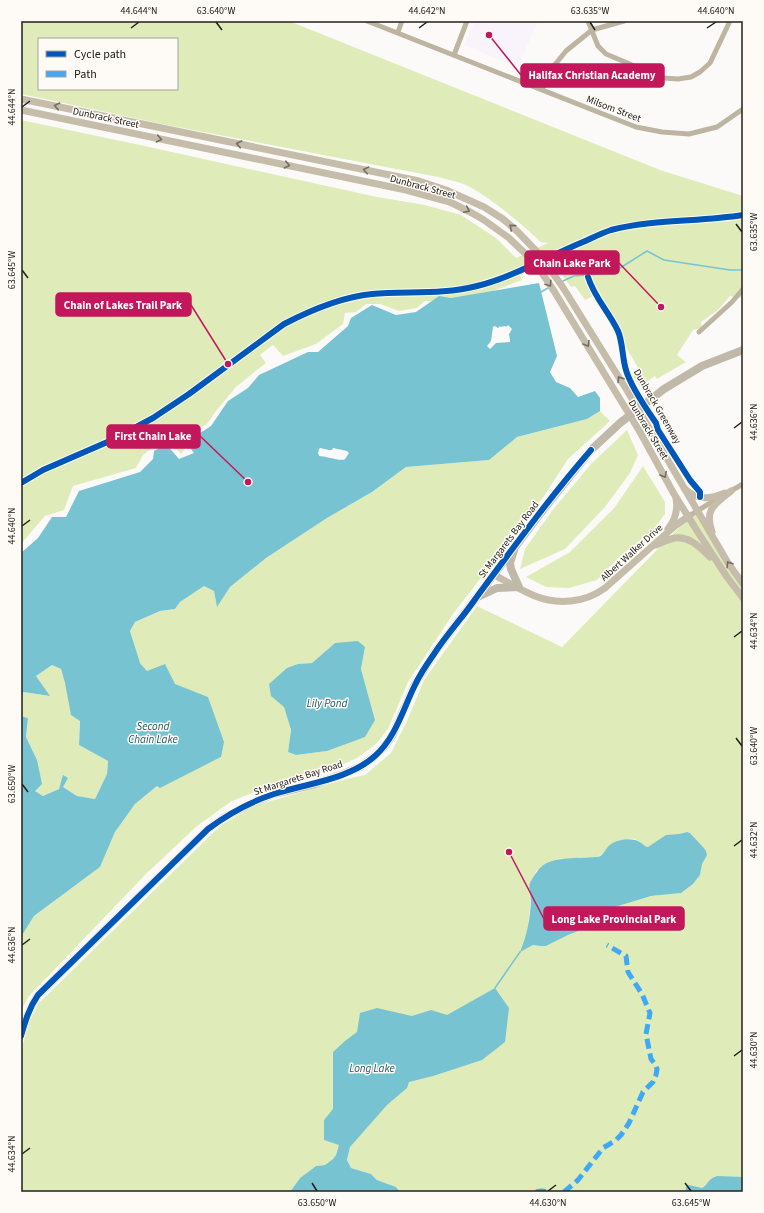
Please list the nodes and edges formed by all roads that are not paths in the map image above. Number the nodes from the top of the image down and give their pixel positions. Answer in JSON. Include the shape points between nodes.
{"nodes":[{"id":1,"x":367,"y":21,"type":"edge"},
{"id":2,"x":402,"y":21,"type":"edge"},
{"id":3,"x":467,"y":21,"type":"edge"},
{"id":4,"x":588,"y":21,"type":"edge"},
{"id":5,"x":624,"y":21,"type":"edge"},
{"id":6,"x":730,"y":21,"type":"edge"},
{"id":7,"x":592,"y":30,"type":"junction"},
{"id":8,"x":398,"y":32,"type":"junction"},
{"id":9,"x":454,"y":55,"type":"junction"},
{"id":10,"x":542,"y":89,"type":"junction"},
{"id":11,"x":21,"y":99,"type":"edge"},
{"id":12,"x":21,"y":110,"type":"edge"},
{"id":13,"x":743,"y":110,"type":"edge"},
{"id":14,"x":743,"y":289,"type":"edge"},
{"id":15,"x":700,"y":332,"type":"dead end"},
{"id":16,"x":743,"y":350,"type":"edge"},
{"id":17,"x":743,"y":484,"type":"edge"},
{"id":18,"x":682,"y":485,"type":"junction"},
{"id":19,"x":731,"y":491,"type":"junction"},
{"id":20,"x":674,"y":494,"type":"junction"},
{"id":21,"x":697,"y":510,"type":"junction"},
{"id":22,"x":689,"y":516,"type":"junction"},
{"id":23,"x":716,"y":543,"type":"junction"},
{"id":24,"x":515,"y":546,"type":"junction"},
{"id":25,"x":650,"y":548,"type":"junction"},
{"id":26,"x":720,"y":566,"type":"junction"},
{"id":27,"x":494,"y":574,"type":"junction"},
{"id":28,"x":743,"y":584,"type":"edge"},
{"id":29,"x":519,"y":588,"type":"junction"},
{"id":30,"x":743,"y":598,"type":"edge"},
{"id":31,"x":475,"y":600,"type":"junction"},
{"id":32,"x":21,"y":1036,"type":"edge"}],
"edges":[{"from":1,"to":8,"type":"street","name":"Milsom Street"},
{"from":2,"to":8,"type":"street"},
{"from":3,"to":9,"type":"street"},
{"from":4,"to":7,"type":"street"},
{"from":5,"to":7,"type":"street"},
{"from":6,"to":7,"type":"street","via":[[710,63],[691,77],[678,79],[663,78],[606,54],[598,46]]},
{"from":7,"to":10,"type":"street","via":[[566,51],[553,67]]},
{"from":8,"to":9,"type":"street","name":"Milsom Street"},
{"from":9,"to":10,"type":"street","name":"Milsom Street"},
{"from":10,"to":13,"type":"street","name":"Milsom Street","via":[[636,127],[662,132],[689,134],[717,128]]},
{"from":18,"to":11,"type":"main road","name":"Dunbrack Street","one_way":true,"via":[[636,404],[550,268],[513,227],[484,207],[419,181]]},
{"from":12,"to":20,"type":"main road","name":"Dunbrack Street","one_way":true,"via":[[406,190],[450,202],[484,220],[509,238],[542,273],[640,432]]},
{"from":14,"to":15,"type":"street"},
{"from":16,"to":24,"type":"main road","name":"St Margarets Bay Road","via":[[696,370],[664,389],[618,425],[579,464]]},
{"from":17,"to":19,"type":"street"},
{"from":18,"to":19,"type":"main road","via":[[689,492],[702,498]]},
{"from":18,"to":21,"type":"main road","name":"Dunbrack Street"},
{"from":19,"to":21,"type":"street"},
{"from":19,"to":23,"type":"main road","via":[[717,503],[710,514],[710,526]]},
{"from":20,"to":22,"type":"main road","name":"Dunbrack Street"},
{"from":20,"to":25,"type":"main road","via":[[677,507],[673,522]]},
{"from":21,"to":22,"type":"street"},
{"from":21,"to":23,"type":"main road","name":"Dunbrack Street"},
{"from":22,"to":25,"type":"main road","name":"Albert Walker Drive"},
{"from":22,"to":26,"type":"main road","name":"Dunbrack Street"},
{"from":28,"to":23,"type":"main road","name":"Dunbrack Street","one_way":true},
{"from":24,"to":27,"type":"main road","name":"St Margarets Bay Road"},
{"from":24,"to":29,"type":"main road","via":[[510,563]]},
{"from":25,"to":26,"type":"main road","via":[[672,539],[685,538],[704,550]]},
{"from":25,"to":29,"type":"main road","name":"Albert Walker Drive","via":[[605,588],[585,598],[553,601]]},
{"from":26,"to":30,"type":"main road","name":"Dunbrack Street"},
{"from":27,"to":29,"type":"main road","name":"Albert Walker Drive"},
{"from":27,"to":31,"type":"main road","name":"St Margarets Bay Road"},
{"from":29,"to":31,"type":"main road","via":[[497,588],[483,593]]},
{"from":31,"to":32,"type":"main road","name":"St Margarets Bay Road","via":[[431,658],[415,684],[392,736],[378,754],[343,774],[254,802],[208,829],[38,996],[32,1003]]}]}
